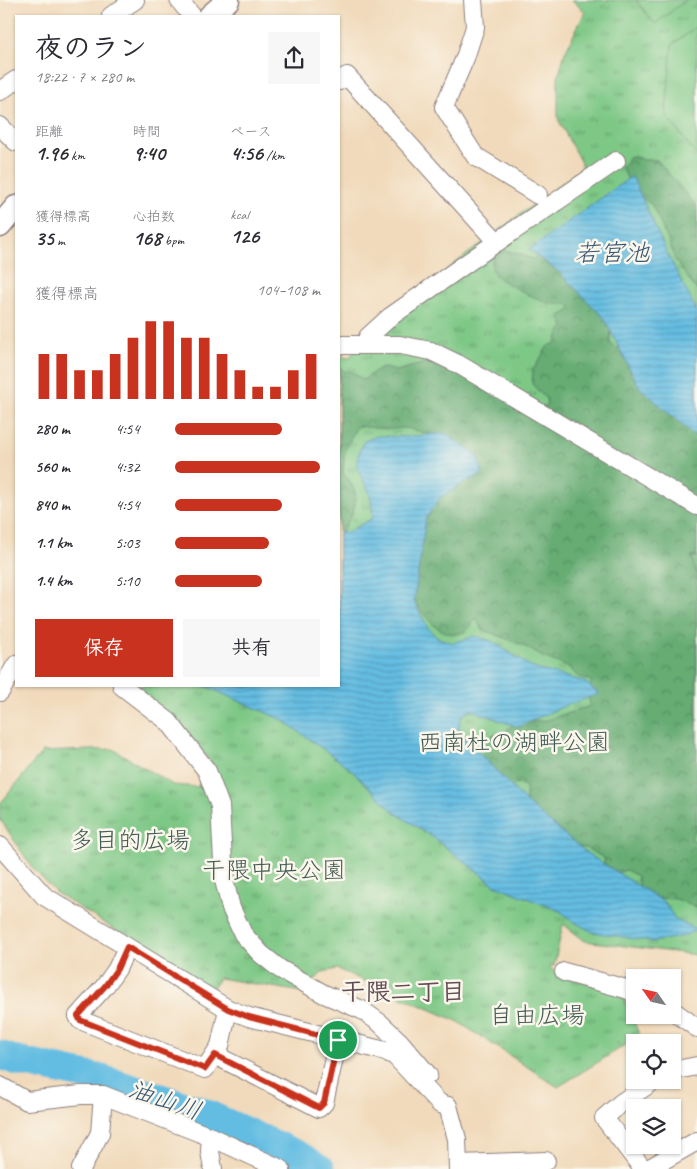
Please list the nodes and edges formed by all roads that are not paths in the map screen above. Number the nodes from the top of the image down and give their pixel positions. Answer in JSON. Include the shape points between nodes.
{"nodes":[{"id":1,"x":135,"y":0,"type":"edge"},
{"id":2,"x":179,"y":0,"type":"edge"},
{"id":3,"x":228,"y":0,"type":"edge"},
{"id":4,"x":473,"y":0,"type":"edge"},
{"id":5,"x":112,"y":15,"type":"edge"},
{"id":6,"x":191,"y":15,"type":"edge"},
{"id":7,"x":211,"y":15,"type":"edge"},
{"id":8,"x":340,"y":80,"type":"edge"},
{"id":9,"x":15,"y":81,"type":"edge"},
{"id":10,"x":0,"y":90,"type":"edge"},
{"id":11,"x":0,"y":126,"type":"edge"},
{"id":12,"x":15,"y":141,"type":"edge"},
{"id":13,"x":616,"y":161,"type":"dead end"},
{"id":14,"x":538,"y":195,"type":"dead end"},
{"id":15,"x":15,"y":208,"type":"edge"},
{"id":16,"x":0,"y":226,"type":"edge"},
{"id":17,"x":497,"y":242,"type":"junction"},
{"id":18,"x":340,"y":344,"type":"edge"},
{"id":19,"x":365,"y":345,"type":"junction"},
{"id":20,"x":697,"y":506,"type":"edge"},
{"id":21,"x":15,"y":668,"type":"edge"},
{"id":22,"x":123,"y":687,"type":"edge"},
{"id":23,"x":0,"y":692,"type":"edge"},
{"id":24,"x":0,"y":846,"type":"edge"},
{"id":25,"x":127,"y":947,"type":"junction"},
{"id":26,"x":564,"y":972,"type":"dead end"},
{"id":27,"x":626,"y":989,"type":"edge"},
{"id":28,"x":228,"y":1009,"type":"junction"},
{"id":29,"x":681,"y":1016,"type":"edge"},
{"id":30,"x":697,"y":1028,"type":"edge"},
{"id":31,"x":338,"y":1040,"type":"junction"},
{"id":32,"x":215,"y":1055,"type":"junction"},
{"id":33,"x":697,"y":1066,"type":"edge"},
{"id":34,"x":681,"y":1069,"type":"edge"},
{"id":35,"x":0,"y":1086,"type":"edge"},
{"id":36,"x":642,"y":1089,"type":"edge"},
{"id":37,"x":103,"y":1095,"type":"junction"},
{"id":38,"x":448,"y":1106,"type":"junction"},
{"id":39,"x":211,"y":1137,"type":"junction"},
{"id":40,"x":697,"y":1141,"type":"edge"},
{"id":41,"x":546,"y":1161,"type":"dead end"},
{"id":42,"x":458,"y":1167,"type":"edge"},
{"id":43,"x":81,"y":1169,"type":"edge"},
{"id":44,"x":213,"y":1169,"type":"edge"},
{"id":45,"x":281,"y":1169,"type":"edge"},
{"id":46,"x":643,"y":1169,"type":"edge"},
{"id":47,"x":648,"y":1169,"type":"edge"}],
"edges":[{"from":1,"to":5,"type":"street"},
{"from":2,"to":6,"type":"street"},
{"from":3,"to":7,"type":"street"},
{"from":4,"to":14,"type":"street","via":[[475,27],[444,106],[475,156]]},
{"from":8,"to":17,"type":"street","via":[[347,76]]},
{"from":9,"to":10,"type":"street"},
{"from":11,"to":12,"type":"street"},
{"from":13,"to":17,"type":"street"},
{"from":15,"to":16,"type":"street"},
{"from":17,"to":19,"type":"street","via":[[390,317],[368,337]]},
{"from":18,"to":19,"type":"street"},
{"from":19,"to":20,"type":"street","via":[[400,345],[445,357]]},
{"from":21,"to":23,"type":"street"},
{"from":22,"to":38,"type":"street","via":[[169,722],[207,771],[220,806],[228,899],[243,934],[280,969],[324,994],[362,1010],[380,1023],[432,1080]]},
{"from":24,"to":25,"type":"street","via":[[44,896]]},
{"from":25,"to":28,"type":"street"},
{"from":25,"to":32,"type":"street","via":[[105,986],[78,1016],[80,1020],[205,1069]]},
{"from":26,"to":27,"type":"street"},
{"from":28,"to":31,"type":"street"},
{"from":28,"to":32,"type":"street"},
{"from":29,"to":30,"type":"street"},
{"from":31,"to":32,"type":"street","via":[[324,1103],[319,1108]]},
{"from":31,"to":38,"type":"street","via":[[395,1056],[440,1104]]},
{"from":33,"to":34,"type":"street"},
{"from":35,"to":37,"type":"street","via":[[27,1100]]},
{"from":36,"to":46,"type":"street","via":[[604,1118]]},
{"from":37,"to":39,"type":"street"},
{"from":37,"to":43,"type":"street","via":[[100,1133]]},
{"from":38,"to":42,"type":"street","via":[[457,1138]]},
{"from":39,"to":44,"type":"street"},
{"from":39,"to":45,"type":"street"},
{"from":40,"to":47,"type":"street"},
{"from":41,"to":42,"type":"street"}]}
